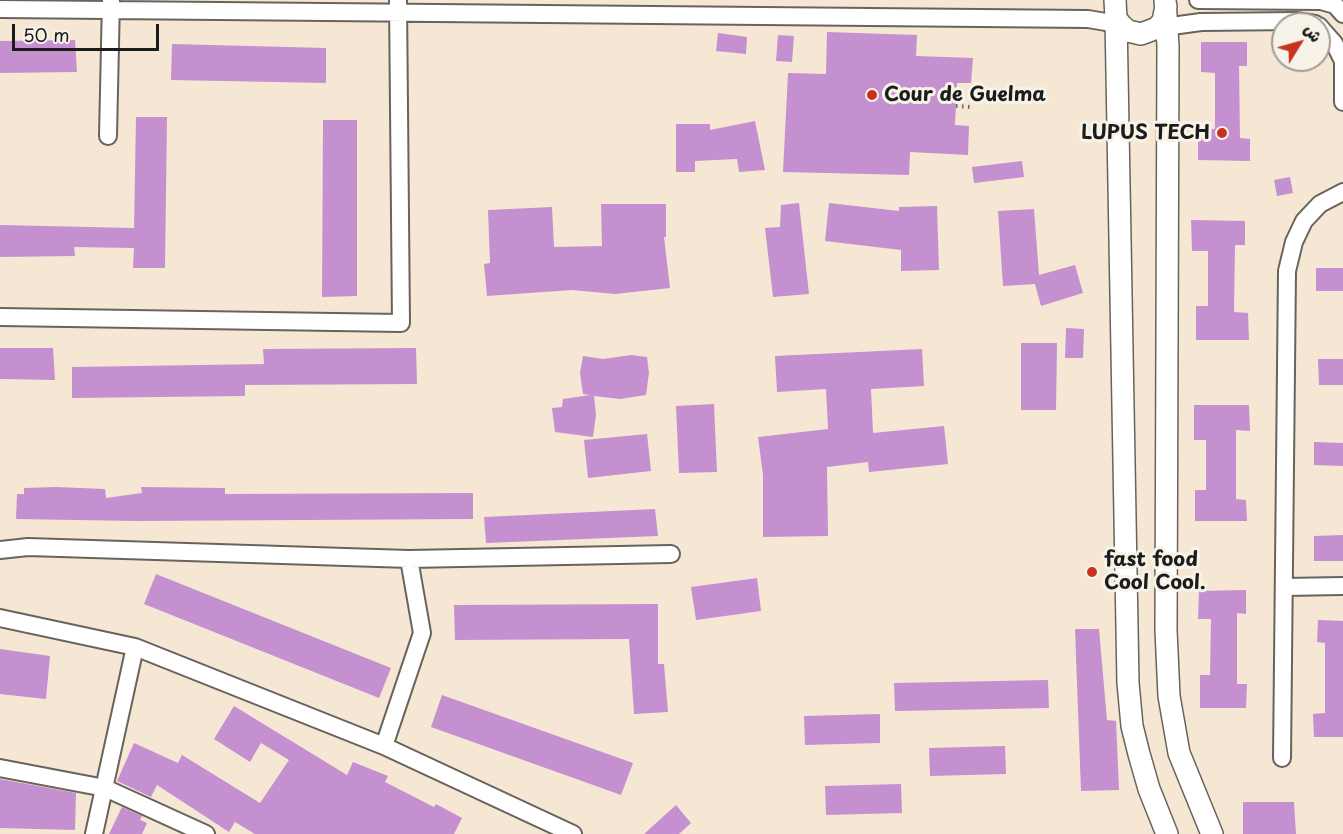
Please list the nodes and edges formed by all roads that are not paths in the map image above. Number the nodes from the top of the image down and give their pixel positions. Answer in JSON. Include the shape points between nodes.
{"nodes":[{"id":1,"x":1198,"y":0,"type":"edge"},
{"id":2,"x":1165,"y":1,"type":"edge"},
{"id":3,"x":1322,"y":1,"type":"edge"},
{"id":4,"x":110,"y":5,"type":"edge"},
{"id":5,"x":398,"y":7,"type":"edge"},
{"id":6,"x":0,"y":9,"type":"edge"},
{"id":7,"x":1343,"y":14,"type":"edge"},
{"id":8,"x":1119,"y":19,"type":"edge"},
{"id":9,"x":1271,"y":22,"type":"edge"},
{"id":10,"x":1162,"y":26,"type":"junction"},
{"id":11,"x":1331,"y":40,"type":"edge"},
{"id":12,"x":1343,"y":60,"type":"edge"},
{"id":13,"x":1343,"y":102,"type":"edge"},
{"id":14,"x":108,"y":136,"type":"dead end"},
{"id":15,"x":1343,"y":192,"type":"edge"},
{"id":16,"x":0,"y":317,"type":"edge"},
{"id":17,"x":0,"y":550,"type":"edge"},
{"id":18,"x":671,"y":554,"type":"dead end"},
{"id":19,"x":410,"y":560,"type":"junction"},
{"id":20,"x":1343,"y":586,"type":"edge"},
{"id":21,"x":1284,"y":587,"type":"junction"},
{"id":22,"x":0,"y":618,"type":"edge"},
{"id":23,"x":135,"y":647,"type":"junction"},
{"id":24,"x":384,"y":746,"type":"junction"},
{"id":25,"x":1282,"y":758,"type":"dead end"},
{"id":26,"x":0,"y":768,"type":"edge"},
{"id":27,"x":105,"y":788,"type":"junction"},
{"id":28,"x":94,"y":834,"type":"edge"},
{"id":29,"x":206,"y":834,"type":"edge"},
{"id":30,"x":573,"y":834,"type":"edge"},
{"id":31,"x":1167,"y":834,"type":"edge"},
{"id":32,"x":1212,"y":834,"type":"edge"}],
"edges":[{"from":1,"to":3,"type":"street"},
{"from":2,"to":10,"type":"street"},
{"from":3,"to":7,"type":"street","via":[[1335,5]]},
{"from":4,"to":5,"type":"street"},
{"from":4,"to":6,"type":"street"},
{"from":4,"to":14,"type":"street"},
{"from":5,"to":8,"type":"street"},
{"from":5,"to":16,"type":"street","via":[[401,323]]},
{"from":8,"to":10,"type":"street","via":[[1141,34]]},
{"from":8,"to":31,"type":"street","via":[[1128,683],[1139,754]]},
{"from":9,"to":10,"type":"street"},
{"from":10,"to":32,"type":"street","via":[[1169,696],[1179,753]]},
{"from":11,"to":12,"type":"street"},
{"from":12,"to":13,"type":"street"},
{"from":15,"to":21,"type":"street","via":[[1320,204],[1304,221],[1287,271]]},
{"from":17,"to":19,"type":"street","via":[[28,547]]},
{"from":18,"to":19,"type":"street"},
{"from":19,"to":24,"type":"street","via":[[422,633]]},
{"from":20,"to":21,"type":"street"},
{"from":21,"to":25,"type":"street"},
{"from":22,"to":23,"type":"street"},
{"from":23,"to":24,"type":"street"},
{"from":23,"to":27,"type":"street"},
{"from":24,"to":30,"type":"street"},
{"from":26,"to":27,"type":"street"},
{"from":27,"to":28,"type":"street"},
{"from":27,"to":29,"type":"street"}]}
